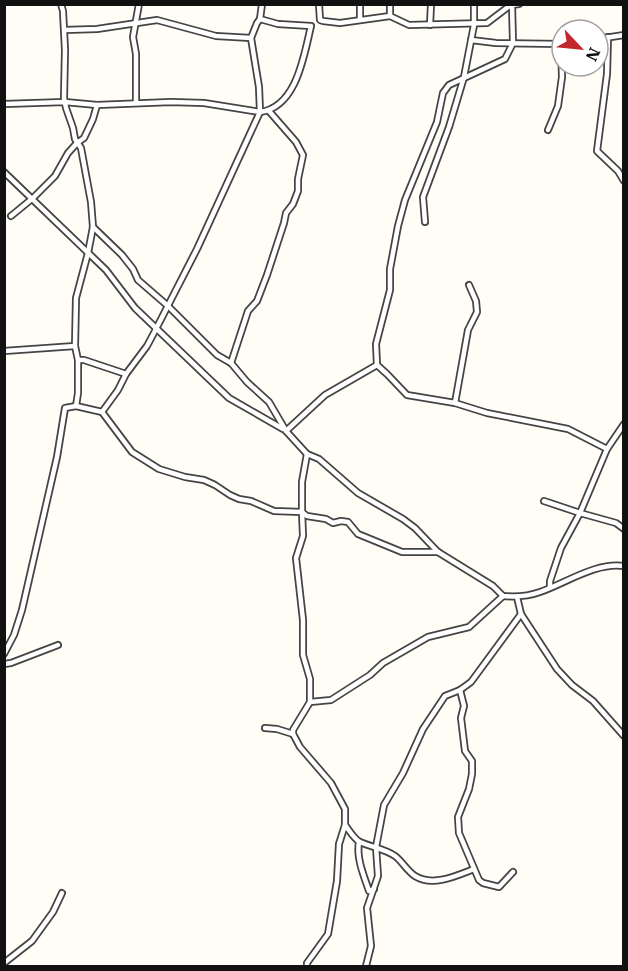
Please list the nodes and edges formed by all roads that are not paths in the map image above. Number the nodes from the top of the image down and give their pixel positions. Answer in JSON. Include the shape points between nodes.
{"nodes":[{"id":1,"x":61,"y":4,"type":"edge"},
{"id":2,"x":139,"y":4,"type":"edge"},
{"id":3,"x":262,"y":4,"type":"edge"},
{"id":4,"x":319,"y":4,"type":"edge"},
{"id":5,"x":360,"y":4,"type":"edge"},
{"id":6,"x":390,"y":4,"type":"edge"},
{"id":7,"x":431,"y":4,"type":"edge"},
{"id":8,"x":474,"y":4,"type":"edge"},
{"id":9,"x":519,"y":4,"type":"edge"},
{"id":10,"x":512,"y":5,"type":"edge"},
{"id":11,"x":390,"y":16,"type":"junction"},
{"id":12,"x":260,"y":20,"type":"junction"},
{"id":13,"x":360,"y":20,"type":"junction"},
{"id":14,"x":135,"y":23,"type":"junction"},
{"id":15,"x":474,"y":23,"type":"junction"},
{"id":16,"x":430,"y":25,"type":"junction"},
{"id":17,"x":64,"y":30,"type":"junction"},
{"id":18,"x":251,"y":38,"type":"junction"},
{"id":19,"x":471,"y":40,"type":"junction"},
{"id":20,"x":513,"y":43,"type":"junction"},
{"id":21,"x":550,"y":44,"type":"edge"},
{"id":22,"x":464,"y":77,"type":"junction"},
{"id":23,"x":562,"y":78,"type":"edge"},
{"id":24,"x":606,"y":78,"type":"edge"},
{"id":25,"x":65,"y":102,"type":"junction"},
{"id":26,"x":136,"y":103,"type":"junction"},
{"id":27,"x":4,"y":104,"type":"edge"},
{"id":28,"x":97,"y":105,"type":"junction"},
{"id":29,"x":269,"y":111,"type":"junction"},
{"id":30,"x":260,"y":112,"type":"junction"},
{"id":31,"x":548,"y":130,"type":"dead end"},
{"id":32,"x":77,"y":143,"type":"junction"},
{"id":33,"x":4,"y":172,"type":"edge"},
{"id":34,"x":624,"y":181,"type":"edge"},
{"id":35,"x":33,"y":198,"type":"junction"},
{"id":36,"x":11,"y":216,"type":"dead end"},
{"id":37,"x":425,"y":222,"type":"dead end"},
{"id":38,"x":93,"y":226,"type":"junction"},
{"id":39,"x":88,"y":253,"type":"junction"},
{"id":40,"x":469,"y":285,"type":"dead end"},
{"id":41,"x":168,"y":306,"type":"junction"},
{"id":42,"x":156,"y":328,"type":"junction"},
{"id":43,"x":75,"y":346,"type":"junction"},
{"id":44,"x":4,"y":351,"type":"edge"},
{"id":45,"x":78,"y":360,"type":"junction"},
{"id":46,"x":231,"y":363,"type":"junction"},
{"id":47,"x":376,"y":365,"type":"junction"},
{"id":48,"x":126,"y":374,"type":"junction"},
{"id":49,"x":455,"y":403,"type":"junction"},
{"id":50,"x":76,"y":406,"type":"junction"},
{"id":51,"x":102,"y":412,"type":"junction"},
{"id":52,"x":624,"y":424,"type":"edge"},
{"id":53,"x":286,"y":431,"type":"junction"},
{"id":54,"x":608,"y":448,"type":"junction"},
{"id":55,"x":307,"y":454,"type":"junction"},
{"id":56,"x":544,"y":501,"type":"dead end"},
{"id":57,"x":302,"y":512,"type":"junction"},
{"id":58,"x":580,"y":513,"type":"junction"},
{"id":59,"x":624,"y":529,"type":"edge"},
{"id":60,"x":438,"y":552,"type":"junction"},
{"id":61,"x":624,"y":566,"type":"edge"},
{"id":62,"x":550,"y":587,"type":"junction"},
{"id":63,"x":503,"y":596,"type":"junction"},
{"id":64,"x":517,"y":597,"type":"junction"},
{"id":65,"x":521,"y":614,"type":"junction"},
{"id":66,"x":58,"y":645,"type":"dead end"},
{"id":67,"x":4,"y":654,"type":"edge"},
{"id":68,"x":4,"y":664,"type":"edge"},
{"id":69,"x":460,"y":690,"type":"junction"},
{"id":70,"x":310,"y":702,"type":"junction"},
{"id":71,"x":265,"y":728,"type":"dead end"},
{"id":72,"x":293,"y":734,"type":"junction"},
{"id":73,"x":624,"y":736,"type":"edge"},
{"id":74,"x":345,"y":825,"type":"junction"},
{"id":75,"x":359,"y":842,"type":"junction"},
{"id":76,"x":376,"y":847,"type":"junction"},
{"id":77,"x":474,"y":869,"type":"junction"},
{"id":78,"x":513,"y":872,"type":"dead end"},
{"id":79,"x":374,"y":889,"type":"junction"},
{"id":80,"x":62,"y":893,"type":"dead end"},
{"id":81,"x":4,"y":963,"type":"edge"},
{"id":82,"x":307,"y":966,"type":"edge"},
{"id":83,"x":366,"y":966,"type":"edge"}],
"edges":[{"from":1,"to":17,"type":"street"},
{"from":2,"to":14,"type":"street"},
{"from":3,"to":12,"type":"street"},
{"from":4,"to":13,"type":"street","via":[[320,20]]},
{"from":5,"to":13,"type":"street"},
{"from":6,"to":11,"type":"street"},
{"from":7,"to":16,"type":"street"},
{"from":8,"to":15,"type":"street"},
{"from":9,"to":10,"type":"street"},
{"from":10,"to":15,"type":"street","via":[[487,23]]},
{"from":10,"to":20,"type":"street"},
{"from":11,"to":13,"type":"street"},
{"from":11,"to":16,"type":"street","via":[[409,25]]},
{"from":12,"to":18,"type":"street"},
{"from":12,"to":29,"type":"street","via":[[311,26],[293,87]]},
{"from":14,"to":17,"type":"street"},
{"from":14,"to":18,"type":"street","via":[[157,20],[216,36]]},
{"from":14,"to":26,"type":"street"},
{"from":15,"to":16,"type":"street"},
{"from":15,"to":19,"type":"street"},
{"from":17,"to":25,"type":"street"},
{"from":18,"to":30,"type":"street"},
{"from":19,"to":20,"type":"street"},
{"from":19,"to":22,"type":"street"},
{"from":20,"to":21,"type":"street"},
{"from":20,"to":22,"type":"street","via":[[505,59]]},
{"from":22,"to":37,"type":"street","via":[[423,197]]},
{"from":22,"to":47,"type":"street","via":[[443,93],[437,122],[405,200],[392,258],[390,290],[376,344]]},
{"from":23,"to":31,"type":"street","via":[[558,106]]},
{"from":24,"to":34,"type":"street","via":[[597,151]]},
{"from":25,"to":27,"type":"street"},
{"from":25,"to":28,"type":"street"},
{"from":25,"to":32,"type":"street"},
{"from":26,"to":28,"type":"street"},
{"from":26,"to":30,"type":"street","via":[[204,103]]},
{"from":28,"to":32,"type":"street","via":[[84,138]]},
{"from":29,"to":30,"type":"street"},
{"from":29,"to":46,"type":"street","via":[[303,155],[298,191],[286,213],[267,275],[257,301],[248,311]]},
{"from":30,"to":41,"type":"street"},
{"from":32,"to":35,"type":"street","via":[[55,176]]},
{"from":32,"to":38,"type":"street"},
{"from":33,"to":35,"type":"street"},
{"from":35,"to":36,"type":"street"},
{"from":35,"to":39,"type":"street"},
{"from":38,"to":39,"type":"street"},
{"from":38,"to":41,"type":"street","via":[[122,255],[138,280]]},
{"from":39,"to":42,"type":"street"},
{"from":39,"to":43,"type":"street","via":[[76,298]]},
{"from":40,"to":49,"type":"street","via":[[477,312],[468,330]]},
{"from":41,"to":42,"type":"street"},
{"from":41,"to":46,"type":"street","via":[[207,346]]},
{"from":42,"to":48,"type":"street"},
{"from":42,"to":53,"type":"street","via":[[229,398]]},
{"from":43,"to":44,"type":"street"},
{"from":43,"to":45,"type":"street"},
{"from":45,"to":48,"type":"street"},
{"from":45,"to":50,"type":"street"},
{"from":46,"to":53,"type":"street","via":[[269,402]]},
{"from":47,"to":49,"type":"street","via":[[407,395]]},
{"from":47,"to":53,"type":"street","via":[[325,395]]},
{"from":48,"to":51,"type":"street"},
{"from":49,"to":54,"type":"street","via":[[568,429]]},
{"from":50,"to":51,"type":"street"},
{"from":50,"to":67,"type":"street","via":[[65,408],[22,610]]},
{"from":51,"to":57,"type":"street","via":[[132,452],[159,469],[204,480],[230,495],[274,511]]},
{"from":52,"to":54,"type":"street"},
{"from":53,"to":55,"type":"street"},
{"from":54,"to":58,"type":"street"},
{"from":55,"to":57,"type":"street"},
{"from":55,"to":60,"type":"street","via":[[319,459],[358,493],[403,519]]},
{"from":56,"to":58,"type":"street"},
{"from":57,"to":60,"type":"street","via":[[333,523],[348,522],[358,534],[402,552]]},
{"from":57,"to":70,"type":"street","via":[[303,536],[296,558]]},
{"from":58,"to":59,"type":"street"},
{"from":58,"to":62,"type":"street","via":[[561,548]]},
{"from":60,"to":63,"type":"street"},
{"from":61,"to":62,"type":"street","via":[[607,565]]},
{"from":62,"to":64,"type":"street"},
{"from":63,"to":64,"type":"street"},
{"from":63,"to":70,"type":"street","via":[[470,627],[428,637],[331,700]]},
{"from":64,"to":65,"type":"street"},
{"from":65,"to":69,"type":"street","via":[[489,659]]},
{"from":65,"to":73,"type":"street","via":[[557,669]]},
{"from":66,"to":68,"type":"street"},
{"from":69,"to":76,"type":"street","via":[[445,696],[423,729],[384,806]]},
{"from":69,"to":77,"type":"street","via":[[465,751],[472,774],[458,817],[459,833]]},
{"from":70,"to":72,"type":"street"},
{"from":71,"to":72,"type":"street"},
{"from":72,"to":74,"type":"street","via":[[331,783],[345,809]]},
{"from":74,"to":75,"type":"street"},
{"from":74,"to":82,"type":"street","via":[[339,844],[328,934]]},
{"from":75,"to":76,"type":"street"},
{"from":75,"to":79,"type":"street","via":[[369,891]]},
{"from":76,"to":77,"type":"street","via":[[426,880],[455,877]]},
{"from":76,"to":79,"type":"street","via":[[378,876]]},
{"from":77,"to":78,"type":"street","via":[[483,883],[499,887]]},
{"from":79,"to":83,"type":"street","via":[[367,908],[371,946]]},
{"from":80,"to":81,"type":"street","via":[[32,940]]}]}
